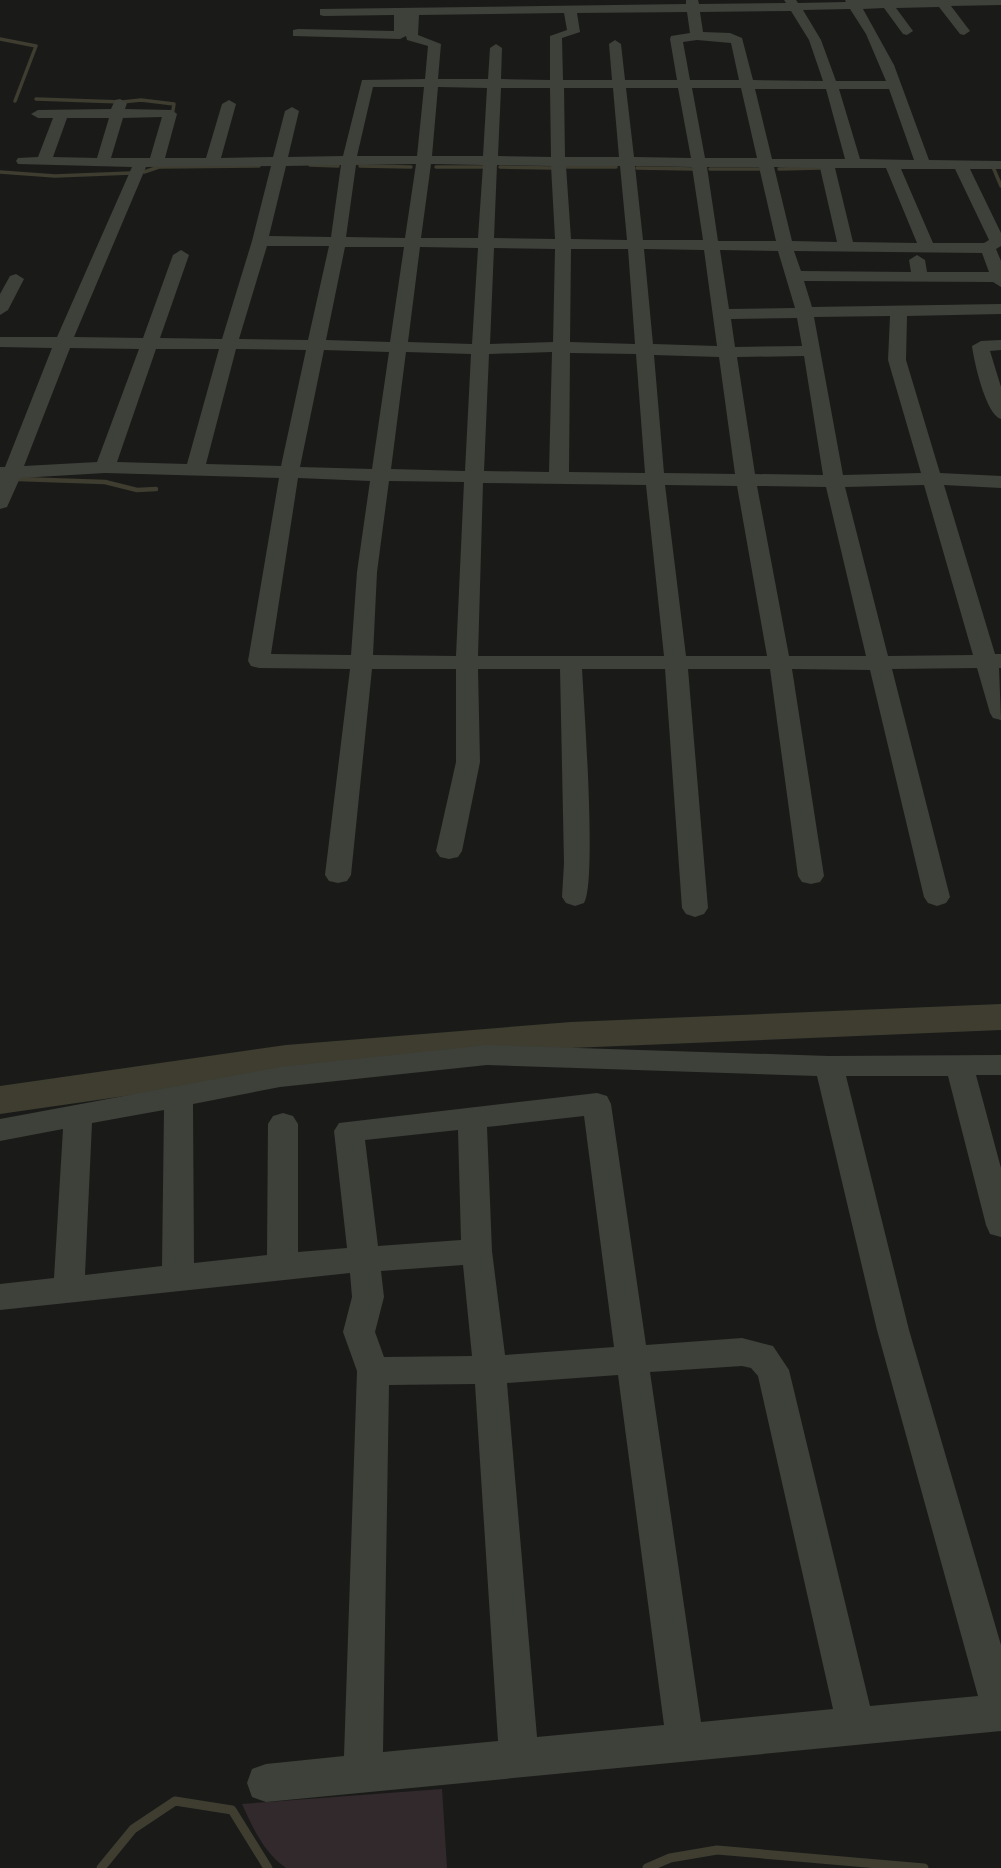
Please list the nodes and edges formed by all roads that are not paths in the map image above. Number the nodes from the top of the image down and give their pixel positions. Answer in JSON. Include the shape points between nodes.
{"nodes":[{"id":1,"x":1001,"y":1,"type":"edge"},
{"id":2,"x":941,"y":2,"type":"edge"},
{"id":3,"x":852,"y":3,"type":"edge"},
{"id":4,"x":693,"y":4,"type":"edge"},
{"id":5,"x":735,"y":4,"type":"edge"},
{"id":6,"x":793,"y":4,"type":"edge"},
{"id":7,"x":888,"y":5,"type":"junction"},
{"id":8,"x":570,"y":9,"type":"junction"},
{"id":9,"x":507,"y":10,"type":"edge"},
{"id":10,"x":462,"y":11,"type":"edge"},
{"id":11,"x":324,"y":12,"type":"dead end"},
{"id":12,"x":407,"y":12,"type":"junction"},
{"id":13,"x":907,"y":31,"type":"dead end"},
{"id":14,"x":964,"y":31,"type":"dead end"},
{"id":15,"x":298,"y":33,"type":"dead end"},
{"id":16,"x":698,"y":36,"type":"junction"},
{"id":17,"x":615,"y":44,"type":"dead end"},
{"id":18,"x":496,"y":48,"type":"dead end"},
{"id":19,"x":430,"y":82,"type":"junction"},
{"id":20,"x":495,"y":83,"type":"junction"},
{"id":21,"x":558,"y":84,"type":"junction"},
{"id":22,"x":619,"y":84,"type":"junction"},
{"id":23,"x":684,"y":85,"type":"junction"},
{"id":24,"x":749,"y":85,"type":"junction"},
{"id":25,"x":831,"y":85,"type":"junction"},
{"id":26,"x":894,"y":85,"type":"junction"},
{"id":27,"x":229,"y":104,"type":"dead end"},
{"id":28,"x":119,"y":108,"type":"junction"},
{"id":29,"x":292,"y":111,"type":"dead end"},
{"id":30,"x":38,"y":114,"type":"dead end"},
{"id":31,"x":62,"y":114,"type":"junction"},
{"id":32,"x":213,"y":160,"type":"junction"},
{"id":33,"x":349,"y":160,"type":"junction"},
{"id":34,"x":424,"y":160,"type":"junction"},
{"id":35,"x":23,"y":161,"type":"dead end"},
{"id":36,"x":44,"y":161,"type":"junction"},
{"id":37,"x":103,"y":161,"type":"junction"},
{"id":38,"x":279,"y":161,"type":"junction"},
{"id":39,"x":489,"y":161,"type":"junction"},
{"id":40,"x":558,"y":162,"type":"junction"},
{"id":41,"x":148,"y":163,"type":"junction"},
{"id":42,"x":628,"y":163,"type":"junction"},
{"id":43,"x":699,"y":163,"type":"junction"},
{"id":44,"x":766,"y":163,"type":"junction"},
{"id":45,"x":826,"y":163,"type":"junction"},
{"id":46,"x":854,"y":164,"type":"junction"},
{"id":47,"x":892,"y":164,"type":"junction"},
{"id":48,"x":923,"y":164,"type":"junction"},
{"id":49,"x":960,"y":164,"type":"junction"},
{"id":50,"x":1001,"y":165,"type":"edge"},
{"id":51,"x":260,"y":241,"type":"junction"},
{"id":52,"x":338,"y":241,"type":"junction"},
{"id":53,"x":410,"y":243,"type":"junction"},
{"id":54,"x":485,"y":244,"type":"junction"},
{"id":55,"x":563,"y":245,"type":"junction"},
{"id":56,"x":710,"y":245,"type":"junction"},
{"id":57,"x":636,"y":246,"type":"junction"},
{"id":58,"x":785,"y":246,"type":"junction"},
{"id":59,"x":846,"y":247,"type":"junction"},
{"id":60,"x":920,"y":248,"type":"junction"},
{"id":61,"x":988,"y":248,"type":"junction"},
{"id":62,"x":181,"y":255,"type":"dead end"},
{"id":63,"x":793,"y":276,"type":"junction"},
{"id":64,"x":920,"y":277,"type":"junction"},
{"id":65,"x":16,"y":279,"type":"dead end"},
{"id":66,"x":1000,"y":280,"type":"edge"},
{"id":67,"x":1001,"y":309,"type":"edge"},
{"id":68,"x":0,"y":310,"type":"edge"},
{"id":69,"x":900,"y":311,"type":"junction"},
{"id":70,"x":805,"y":313,"type":"junction"},
{"id":71,"x":722,"y":314,"type":"junction"},
{"id":72,"x":0,"y":342,"type":"edge"},
{"id":73,"x":63,"y":343,"type":"junction"},
{"id":74,"x":149,"y":343,"type":"junction"},
{"id":75,"x":229,"y":344,"type":"junction"},
{"id":76,"x":315,"y":345,"type":"junction"},
{"id":77,"x":1001,"y":345,"type":"edge"},
{"id":78,"x":397,"y":347,"type":"junction"},
{"id":79,"x":561,"y":347,"type":"junction"},
{"id":80,"x":480,"y":349,"type":"junction"},
{"id":81,"x":644,"y":350,"type":"junction"},
{"id":82,"x":810,"y":351,"type":"junction"},
{"id":83,"x":728,"y":352,"type":"junction"},
{"id":84,"x":1001,"y":413,"type":"edge"},
{"id":85,"x":105,"y":467,"type":"junction"},
{"id":86,"x":195,"y":468,"type":"junction"},
{"id":87,"x":6,"y":473,"type":"edge"},
{"id":88,"x":289,"y":473,"type":"junction"},
{"id":89,"x":378,"y":475,"type":"junction"},
{"id":90,"x":474,"y":476,"type":"junction"},
{"id":91,"x":559,"y":477,"type":"junction"},
{"id":92,"x":655,"y":479,"type":"junction"},
{"id":93,"x":933,"y":479,"type":"junction"},
{"id":94,"x":746,"y":480,"type":"junction"},
{"id":95,"x":834,"y":481,"type":"junction"},
{"id":96,"x":1001,"y":482,"type":"edge"},
{"id":97,"x":0,"y":503,"type":"edge"},
{"id":98,"x":994,"y":661,"type":"edge"},
{"id":99,"x":362,"y":662,"type":"junction"},
{"id":100,"x":676,"y":662,"type":"junction"},
{"id":101,"x":467,"y":663,"type":"junction"},
{"id":102,"x":571,"y":663,"type":"junction"},
{"id":103,"x":880,"y":663,"type":"junction"},
{"id":104,"x":780,"y":665,"type":"junction"},
{"id":105,"x":1001,"y":713,"type":"edge"},
{"id":106,"x":449,"y":851,"type":"dead end"},
{"id":107,"x":338,"y":874,"type":"dead end"},
{"id":108,"x":811,"y":876,"type":"dead end"},
{"id":109,"x":575,"y":897,"type":"dead end"},
{"id":110,"x":937,"y":897,"type":"dead end"},
{"id":111,"x":695,"y":908,"type":"dead end"},
{"id":112,"x":959,"y":1064,"type":"junction"},
{"id":113,"x":1001,"y":1065,"type":"edge"},
{"id":114,"x":829,"y":1066,"type":"junction"},
{"id":115,"x":179,"y":1095,"type":"junction"},
{"id":116,"x":78,"y":1116,"type":"junction"},
{"id":117,"x":472,"y":1118,"type":"junction"},
{"id":118,"x":283,"y":1124,"type":"dead end"},
{"id":119,"x":0,"y":1130,"type":"edge"},
{"id":120,"x":1001,"y":1224,"type":"edge"},
{"id":121,"x":477,"y":1251,"type":"junction"},
{"id":122,"x":362,"y":1260,"type":"junction"},
{"id":123,"x":282,"y":1266,"type":"junction"},
{"id":124,"x":178,"y":1279,"type":"junction"},
{"id":125,"x":69,"y":1289,"type":"junction"},
{"id":126,"x":0,"y":1297,"type":"edge"},
{"id":127,"x":633,"y":1359,"type":"junction"},
{"id":128,"x":490,"y":1370,"type":"junction"},
{"id":129,"x":373,"y":1371,"type":"junction"},
{"id":130,"x":1001,"y":1711,"type":"edge"},
{"id":131,"x":856,"y":1726,"type":"junction"},
{"id":132,"x":685,"y":1742,"type":"junction"},
{"id":133,"x":519,"y":1759,"type":"junction"},
{"id":134,"x":363,"y":1773,"type":"junction"},
{"id":135,"x":266,"y":1783,"type":"dead end"}],
"edges":[{"from":1,"to":2,"type":"street"},
{"from":2,"to":7,"type":"street"},
{"from":2,"to":14,"type":"street"},
{"from":3,"to":6,"type":"street"},
{"from":3,"to":7,"type":"street"},
{"from":3,"to":26,"type":"street","via":[[872,34]]},
{"from":4,"to":5,"type":"street"},
{"from":4,"to":8,"type":"street"},
{"from":4,"to":16,"type":"street"},
{"from":5,"to":6,"type":"street"},
{"from":6,"to":25,"type":"street","via":[[815,40]]},
{"from":7,"to":13,"type":"street"},
{"from":8,"to":9,"type":"street"},
{"from":8,"to":21,"type":"street","via":[[574,32],[556,36]]},
{"from":9,"to":10,"type":"street"},
{"from":10,"to":12,"type":"street"},
{"from":11,"to":12,"type":"street"},
{"from":12,"to":15,"type":"street","via":[[400,35]]},
{"from":12,"to":19,"type":"street","via":[[412,37],[435,44]]},
{"from":16,"to":23,"type":"street","via":[[676,39]]},
{"from":16,"to":24,"type":"street","via":[[737,41]]},
{"from":17,"to":22,"type":"street"},
{"from":18,"to":20,"type":"street"},
{"from":19,"to":20,"type":"street"},
{"from":19,"to":33,"type":"street","via":[[367,83]]},
{"from":19,"to":34,"type":"street"},
{"from":20,"to":21,"type":"street"},
{"from":20,"to":39,"type":"street"},
{"from":21,"to":22,"type":"street"},
{"from":21,"to":40,"type":"street"},
{"from":22,"to":23,"type":"street"},
{"from":22,"to":42,"type":"street"},
{"from":23,"to":24,"type":"street"},
{"from":23,"to":43,"type":"street"},
{"from":24,"to":25,"type":"street"},
{"from":24,"to":44,"type":"street"},
{"from":25,"to":26,"type":"street"},
{"from":25,"to":46,"type":"street"},
{"from":26,"to":48,"type":"street"},
{"from":27,"to":32,"type":"street"},
{"from":28,"to":31,"type":"street"},
{"from":28,"to":37,"type":"street"},
{"from":28,"to":41,"type":"street","via":[[170,114]]},
{"from":29,"to":38,"type":"street"},
{"from":30,"to":31,"type":"street"},
{"from":31,"to":36,"type":"street"},
{"from":32,"to":38,"type":"street"},
{"from":32,"to":41,"type":"street"},
{"from":33,"to":34,"type":"street"},
{"from":33,"to":38,"type":"street"},
{"from":33,"to":52,"type":"street"},
{"from":34,"to":39,"type":"street"},
{"from":34,"to":53,"type":"street"},
{"from":35,"to":36,"type":"street"},
{"from":36,"to":37,"type":"street"},
{"from":37,"to":41,"type":"street"},
{"from":38,"to":51,"type":"street"},
{"from":39,"to":40,"type":"street"},
{"from":39,"to":54,"type":"street"},
{"from":40,"to":42,"type":"street"},
{"from":40,"to":55,"type":"street"},
{"from":41,"to":73,"type":"street"},
{"from":42,"to":43,"type":"street"},
{"from":42,"to":57,"type":"street"},
{"from":43,"to":44,"type":"street"},
{"from":43,"to":56,"type":"street"},
{"from":44,"to":45,"type":"street"},
{"from":44,"to":58,"type":"street"},
{"from":45,"to":46,"type":"street"},
{"from":45,"to":59,"type":"street"},
{"from":46,"to":47,"type":"street"},
{"from":47,"to":48,"type":"street"},
{"from":47,"to":60,"type":"street"},
{"from":48,"to":49,"type":"street"},
{"from":49,"to":50,"type":"street"},
{"from":49,"to":61,"type":"street","via":[[997,241]]},
{"from":51,"to":52,"type":"street"},
{"from":51,"to":75,"type":"street"},
{"from":52,"to":53,"type":"street"},
{"from":52,"to":76,"type":"street"},
{"from":53,"to":54,"type":"street"},
{"from":53,"to":78,"type":"street"},
{"from":54,"to":55,"type":"street"},
{"from":54,"to":80,"type":"street"},
{"from":55,"to":57,"type":"street"},
{"from":55,"to":79,"type":"street"},
{"from":56,"to":57,"type":"street"},
{"from":56,"to":58,"type":"street"},
{"from":56,"to":71,"type":"street"},
{"from":57,"to":81,"type":"street"},
{"from":58,"to":59,"type":"street"},
{"from":58,"to":63,"type":"street"},
{"from":59,"to":60,"type":"street"},
{"from":60,"to":61,"type":"street"},
{"from":60,"to":64,"type":"street"},
{"from":61,"to":66,"type":"street"},
{"from":62,"to":74,"type":"street"},
{"from":63,"to":64,"type":"street"},
{"from":63,"to":70,"type":"street"},
{"from":64,"to":66,"type":"street"},
{"from":65,"to":68,"type":"street"},
{"from":67,"to":69,"type":"street"},
{"from":69,"to":70,"type":"street"},
{"from":69,"to":93,"type":"street","via":[[897,360]]},
{"from":70,"to":71,"type":"street"},
{"from":70,"to":82,"type":"street"},
{"from":71,"to":83,"type":"street"},
{"from":72,"to":73,"type":"street"},
{"from":73,"to":74,"type":"street"},
{"from":73,"to":87,"type":"street"},
{"from":74,"to":75,"type":"street"},
{"from":74,"to":85,"type":"street"},
{"from":75,"to":76,"type":"street"},
{"from":75,"to":86,"type":"street"},
{"from":76,"to":78,"type":"street"},
{"from":76,"to":88,"type":"street"},
{"from":77,"to":84,"type":"street","via":[[981,346]]},
{"from":78,"to":80,"type":"street"},
{"from":78,"to":89,"type":"street"},
{"from":79,"to":80,"type":"street"},
{"from":79,"to":81,"type":"street"},
{"from":79,"to":91,"type":"street"},
{"from":80,"to":90,"type":"street"},
{"from":81,"to":83,"type":"street"},
{"from":81,"to":92,"type":"street"},
{"from":82,"to":83,"type":"street"},
{"from":82,"to":95,"type":"street"},
{"from":83,"to":94,"type":"street"},
{"from":85,"to":86,"type":"street"},
{"from":85,"to":87,"type":"street"},
{"from":86,"to":88,"type":"street"},
{"from":87,"to":97,"type":"street"},
{"from":88,"to":89,"type":"street"},
{"from":88,"to":99,"type":"street","via":[[259,661]]},
{"from":89,"to":90,"type":"street"},
{"from":89,"to":99,"type":"street"},
{"from":90,"to":91,"type":"street"},
{"from":90,"to":101,"type":"street"},
{"from":91,"to":92,"type":"street"},
{"from":92,"to":94,"type":"street"},
{"from":92,"to":100,"type":"street"},
{"from":93,"to":95,"type":"street"},
{"from":93,"to":96,"type":"street"},
{"from":93,"to":98,"type":"street"},
{"from":94,"to":95,"type":"street"},
{"from":94,"to":104,"type":"street"},
{"from":95,"to":103,"type":"street"},
{"from":98,"to":103,"type":"street"},
{"from":98,"to":105,"type":"street"},
{"from":99,"to":101,"type":"street"},
{"from":99,"to":107,"type":"street"},
{"from":100,"to":102,"type":"street"},
{"from":100,"to":104,"type":"street"},
{"from":100,"to":111,"type":"street"},
{"from":101,"to":102,"type":"street"},
{"from":101,"to":106,"type":"street","via":[[468,762]]},
{"from":102,"to":109,"type":"street"},
{"from":103,"to":104,"type":"street"},
{"from":103,"to":110,"type":"street"},
{"from":104,"to":108,"type":"street"},
{"from":112,"to":113,"type":"street"},
{"from":112,"to":114,"type":"street"},
{"from":112,"to":120,"type":"street"},
{"from":114,"to":115,"type":"street","via":[[487,1055],[280,1077]]},
{"from":114,"to":130,"type":"street","via":[[893,1330]]},
{"from":115,"to":116,"type":"street"},
{"from":115,"to":124,"type":"street"},
{"from":116,"to":119,"type":"street"},
{"from":116,"to":125,"type":"street"},
{"from":117,"to":121,"type":"street"},
{"from":117,"to":122,"type":"street","via":[[349,1131]]},
{"from":117,"to":127,"type":"street","via":[[597,1104]]},
{"from":118,"to":123,"type":"street"},
{"from":121,"to":122,"type":"street"},
{"from":121,"to":128,"type":"street"},
{"from":122,"to":123,"type":"street"},
{"from":122,"to":129,"type":"street","via":[[368,1297],[359,1332]]},
{"from":123,"to":124,"type":"street"},
{"from":124,"to":125,"type":"street"},
{"from":125,"to":126,"type":"street"},
{"from":127,"to":128,"type":"street"},
{"from":127,"to":131,"type":"street","via":[[742,1352],[761,1356],[774,1370]]},
{"from":127,"to":132,"type":"street"},
{"from":128,"to":129,"type":"street"},
{"from":128,"to":133,"type":"street"},
{"from":129,"to":134,"type":"street"},
{"from":130,"to":131,"type":"street"},
{"from":131,"to":132,"type":"street"},
{"from":132,"to":133,"type":"street"},
{"from":133,"to":134,"type":"street"},
{"from":134,"to":135,"type":"street"}]}
